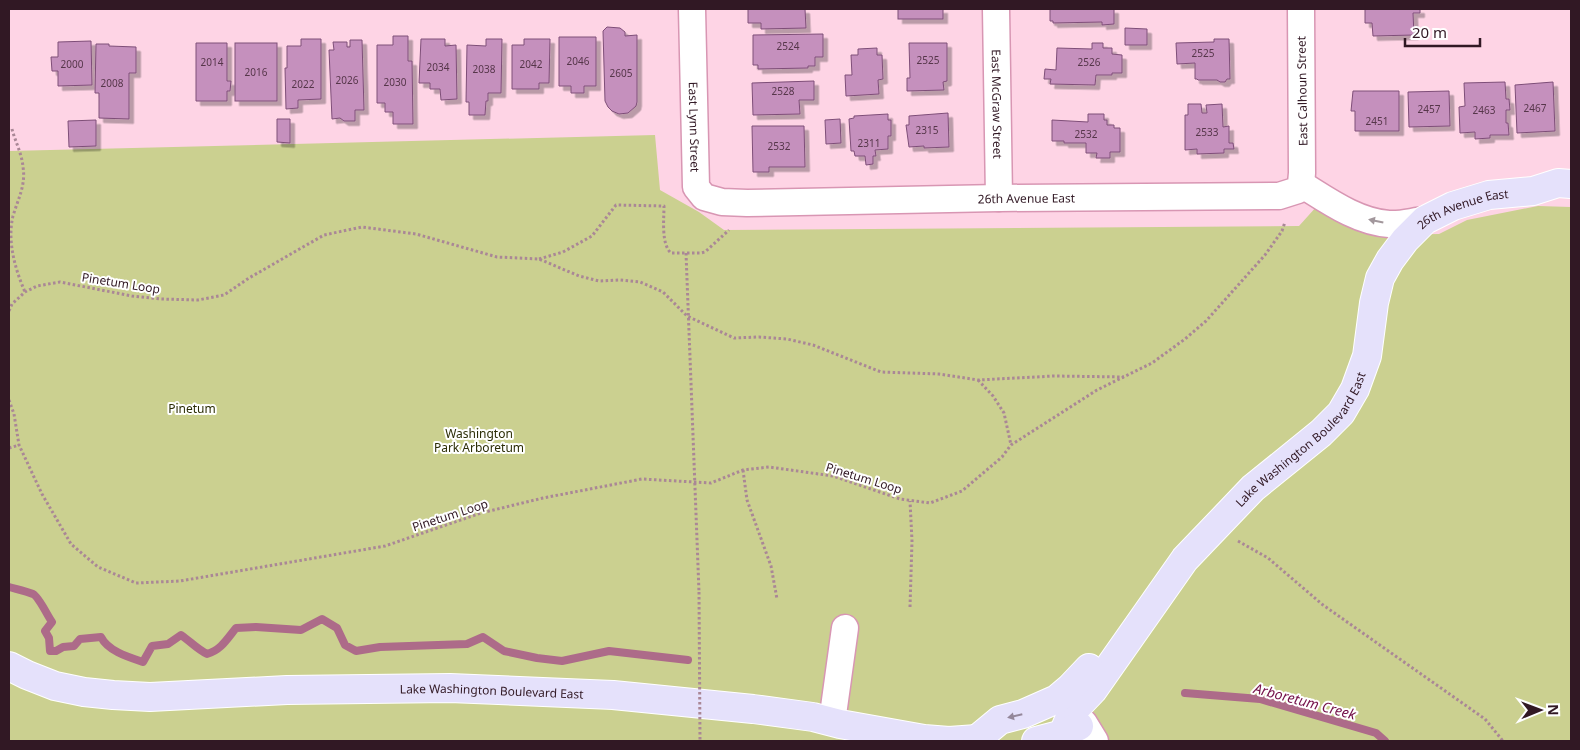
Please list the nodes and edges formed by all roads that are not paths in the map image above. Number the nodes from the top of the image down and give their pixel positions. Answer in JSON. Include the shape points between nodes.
{"nodes":[{"id":1,"x":692,"y":9,"type":"edge"},
{"id":2,"x":996,"y":9,"type":"edge"},
{"id":3,"x":1301,"y":9,"type":"edge"},
{"id":4,"x":1302,"y":179,"type":"junction"},
{"id":5,"x":1571,"y":184,"type":"edge"},
{"id":6,"x":1533,"y":191,"type":"junction"},
{"id":7,"x":999,"y":198,"type":"junction"},
{"id":8,"x":1571,"y":199,"type":"edge"},
{"id":9,"x":747,"y":203,"type":"joint"},
{"id":10,"x":1424,"y":220,"type":"junction"},
{"id":11,"x":845,"y":628,"type":"dead end"},
{"id":12,"x":1130,"y":635,"type":"junction"},
{"id":13,"x":9,"y":666,"type":"edge"},
{"id":14,"x":832,"y":722,"type":"junction"},
{"id":15,"x":1073,"y":725,"type":"edge"},
{"id":16,"x":980,"y":740,"type":"edge"},
{"id":17,"x":1036,"y":741,"type":"edge"}],
"edges":[{"from":1,"to":9,"type":"street","name":"East Lynn Street","via":[[696,187],[704,197]]},
{"from":2,"to":7,"type":"street","name":"East McGraw Street"},
{"from":3,"to":4,"type":"street","name":"East Calhoun Street"},
{"from":4,"to":7,"type":"street","name":"26th Avenue East","via":[[1298,190],[1279,196]]},
{"from":10,"to":4,"type":"street","name":"26th Avenue East","one_way":true,"via":[[1390,224],[1366,219],[1337,206]]},
{"from":5,"to":6,"type":"main road","name":"26th Avenue East","via":[[1558,183]]},
{"from":6,"to":8,"type":"main road"},
{"from":6,"to":10,"type":"main road","name":"26th Avenue East","via":[[1489,195],[1453,206]]},
{"from":7,"to":9,"type":"street","name":"26th Avenue East"},
{"from":10,"to":12,"type":"main road","name":"Lake Washington Boulevard East","via":[[1405,240],[1380,278],[1367,356],[1355,389],[1341,413],[1253,488],[1214,528],[1185,559]]},
{"from":11,"to":14,"type":"street"},
{"from":12,"to":15,"type":"main road","name":"Lake Washington Boulevard East","via":[[1126,668]]},
{"from":12,"to":15,"type":"main road","name":"Lake Washington Boulevard East","via":[[1104,649],[1070,688]]},
{"from":13,"to":14,"type":"main road","name":"Lake Washington Boulevard East","via":[[55,686],[113,696],[450,688],[694,702]]},
{"from":14,"to":16,"type":"main road","name":"Lake Washington Boulevard East","via":[[924,739]]},
{"from":15,"to":16,"type":"main road","name":"Lake Washington Boulevard East","one_way":true,"via":[[1023,714],[1000,720]]},
{"from":15,"to":17,"type":"main road","name":"Lake Washington Boulevard East"}]}
